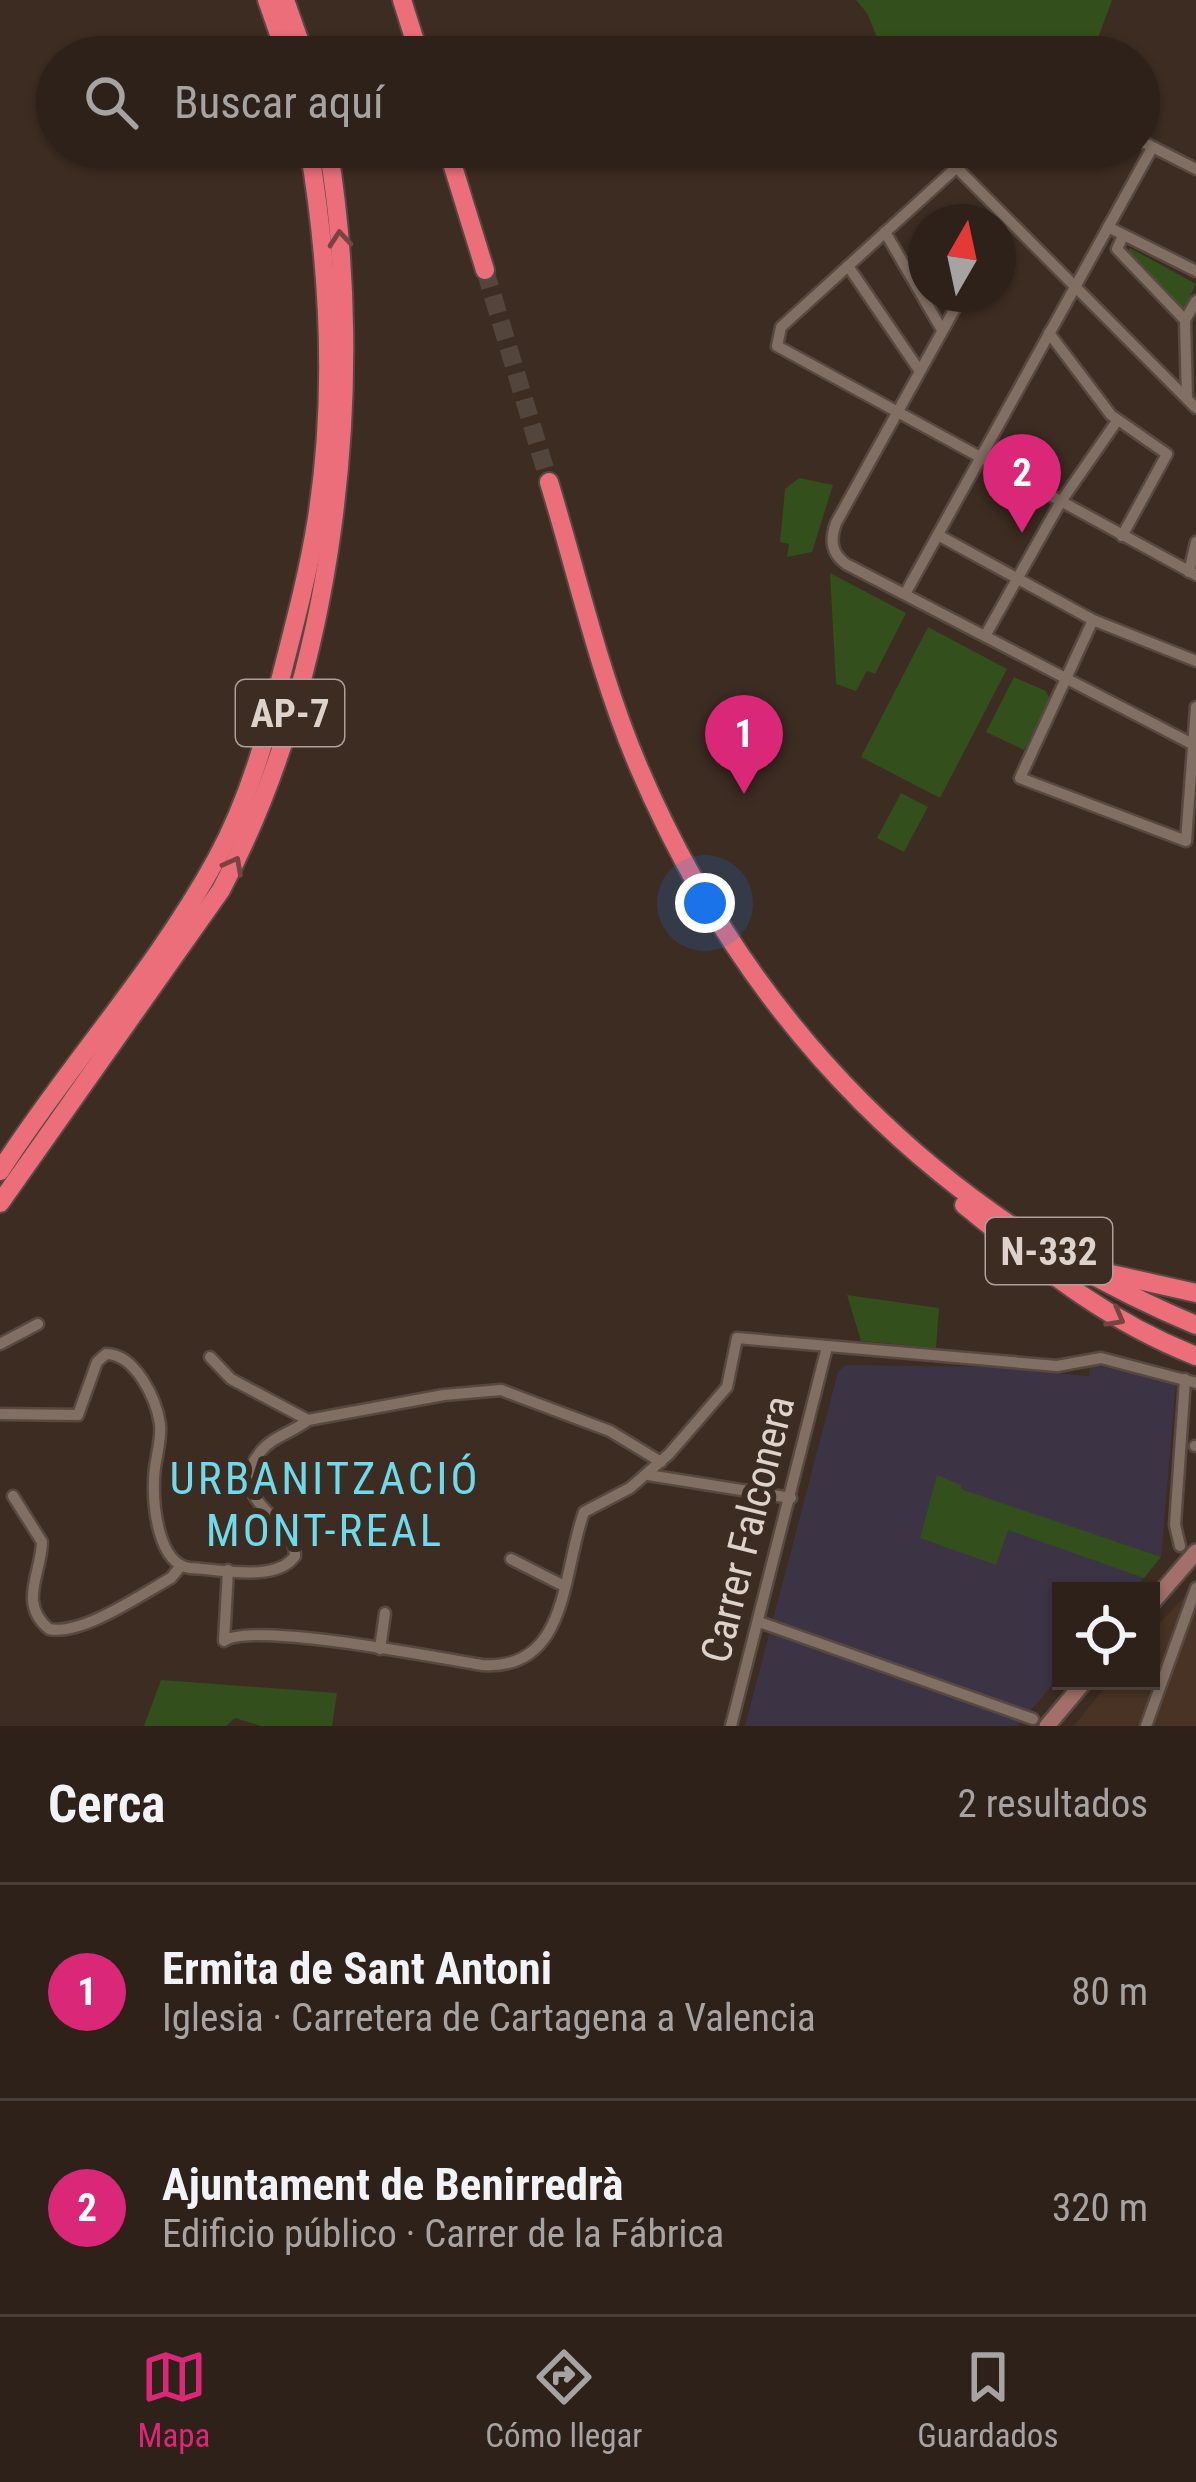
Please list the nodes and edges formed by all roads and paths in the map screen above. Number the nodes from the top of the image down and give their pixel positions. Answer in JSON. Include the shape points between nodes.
{"nodes":[{"id":1,"x":266,"y":0,"type":"edge"},
{"id":2,"x":285,"y":0,"type":"edge"},
{"id":3,"x":402,"y":0,"type":"edge"},
{"id":4,"x":279,"y":36,"type":"edge"},
{"id":5,"x":298,"y":36,"type":"edge"},
{"id":6,"x":413,"y":36,"type":"edge"},
{"id":7,"x":1160,"y":151,"type":"edge"},
{"id":8,"x":312,"y":168,"type":"edge"},
{"id":9,"x":331,"y":168,"type":"edge"},
{"id":10,"x":453,"y":168,"type":"edge"},
{"id":11,"x":955,"y":168,"type":"edge"},
{"id":12,"x":957,"y":168,"type":"edge"},
{"id":13,"x":1142,"y":168,"type":"edge"},
{"id":14,"x":1196,"y":169,"type":"edge"},
{"id":15,"x":992,"y":204,"type":"edge"},
{"id":16,"x":1108,"y":227,"type":"junction"},
{"id":17,"x":1016,"y":228,"type":"edge"},
{"id":18,"x":885,"y":232,"type":"junction"},
{"id":19,"x":1123,"y":236,"type":"junction"},
{"id":20,"x":848,"y":266,"type":"junction"},
{"id":21,"x":485,"y":270,"type":"tunnel mouth"},
{"id":22,"x":1196,"y":271,"type":"edge"},
{"id":23,"x":1075,"y":284,"type":"junction"},
{"id":24,"x":1196,"y":301,"type":"edge"},
{"id":25,"x":952,"y":312,"type":"edge"},
{"id":26,"x":1185,"y":320,"type":"junction"},
{"id":27,"x":942,"y":330,"type":"junction"},
{"id":28,"x":1049,"y":333,"type":"junction"},
{"id":29,"x":919,"y":370,"type":"junction"},
{"id":30,"x":1186,"y":398,"type":"junction"},
{"id":31,"x":1196,"y":408,"type":"edge"},
{"id":32,"x":898,"y":410,"type":"junction"},
{"id":33,"x":1117,"y":421,"type":"junction"},
{"id":34,"x":979,"y":457,"type":"junction"},
{"id":35,"x":549,"y":482,"type":"tunnel mouth"},
{"id":36,"x":1060,"y":503,"type":"junction"},
{"id":37,"x":938,"y":535,"type":"junction"},
{"id":38,"x":1123,"y":536,"type":"junction"},
{"id":39,"x":1196,"y":542,"type":"edge"},
{"id":40,"x":1193,"y":573,"type":"edge"},
{"id":41,"x":1016,"y":578,"type":"junction"},
{"id":42,"x":905,"y":594,"type":"junction"},
{"id":43,"x":1093,"y":620,"type":"junction"},
{"id":44,"x":985,"y":636,"type":"junction"},
{"id":45,"x":1196,"y":661,"type":"edge"},
{"id":46,"x":1067,"y":679,"type":"junction"},
{"id":47,"x":1196,"y":706,"type":"edge"},
{"id":48,"x":1194,"y":745,"type":"edge"},
{"id":49,"x":898,"y":1139,"type":"junction"},
{"id":50,"x":916,"y":1155,"type":"junction"},
{"id":51,"x":0,"y":1172,"type":"edge"},
{"id":52,"x":0,"y":1203,"type":"edge"},
{"id":53,"x":1196,"y":1293,"type":"edge"},
{"id":54,"x":38,"y":1324,"type":"dead end"},
{"id":55,"x":1196,"y":1324,"type":"edge"},
{"id":56,"x":0,"y":1344,"type":"edge"},
{"id":57,"x":827,"y":1348,"type":"junction"},
{"id":58,"x":1196,"y":1356,"type":"edge"},
{"id":59,"x":210,"y":1357,"type":"dead end"},
{"id":60,"x":1196,"y":1370,"type":"edge"},
{"id":61,"x":1191,"y":1381,"type":"edge"},
{"id":62,"x":0,"y":1414,"type":"edge"},
{"id":63,"x":308,"y":1420,"type":"junction"},
{"id":64,"x":662,"y":1462,"type":"junction"},
{"id":65,"x":648,"y":1474,"type":"junction"},
{"id":66,"x":13,"y":1496,"type":"dead end"},
{"id":67,"x":790,"y":1498,"type":"junction"},
{"id":68,"x":1188,"y":1549,"type":"edge"},
{"id":69,"x":511,"y":1559,"type":"dead end"},
{"id":70,"x":181,"y":1567,"type":"junction"},
{"id":71,"x":228,"y":1570,"type":"junction"},
{"id":72,"x":564,"y":1586,"type":"junction"},
{"id":73,"x":1196,"y":1588,"type":"edge"},
{"id":74,"x":1160,"y":1591,"type":"edge"},
{"id":75,"x":386,"y":1613,"type":"dead end"},
{"id":76,"x":759,"y":1622,"type":"junction"},
{"id":77,"x":380,"y":1649,"type":"junction"},
{"id":78,"x":1075,"y":1690,"type":"edge"},
{"id":79,"x":1040,"y":1722,"type":"edge"},
{"id":80,"x":731,"y":1726,"type":"edge"},
{"id":81,"x":1146,"y":1726,"type":"edge"}],
"edges":[{"from":1,"to":4,"type":"highway"},
{"from":2,"to":5,"type":"highway"},
{"from":3,"to":6,"type":"highway"},
{"from":7,"to":14,"type":"street"},
{"from":8,"to":51,"type":"highway","number":"AP-7","via":[[325,275],[322,473],[298,609],[256,765],[190,904]]},
{"from":52,"to":9,"type":"highway","number":"AP-7","one_way":true,"via":[[221,890],[269,785],[328,558],[341,458],[342,262]]},
{"from":10,"to":21,"type":"highway"},
{"from":11,"to":18,"type":"street"},
{"from":12,"to":15,"type":"street"},
{"from":13,"to":16,"type":"street"},
{"from":16,"to":19,"type":"street"},
{"from":16,"to":23,"type":"street"},
{"from":17,"to":23,"type":"street"},
{"from":18,"to":20,"type":"street"},
{"from":18,"to":27,"type":"street"},
{"from":19,"to":22,"type":"street"},
{"from":19,"to":26,"type":"street","via":[[1117,249]]},
{"from":20,"to":29,"type":"street"},
{"from":20,"to":32,"type":"street","via":[[781,328],[777,346]]},
{"from":23,"to":28,"type":"street"},
{"from":23,"to":30,"type":"street"},
{"from":24,"to":26,"type":"street"},
{"from":25,"to":27,"type":"street"},
{"from":26,"to":30,"type":"street"},
{"from":27,"to":29,"type":"street"},
{"from":28,"to":33,"type":"street"},
{"from":28,"to":34,"type":"street"},
{"from":29,"to":32,"type":"street"},
{"from":30,"to":31,"type":"street"},
{"from":32,"to":34,"type":"street"},
{"from":32,"to":42,"type":"street","via":[[836,523],[832,547],[846,564]]},
{"from":33,"to":36,"type":"street"},
{"from":33,"to":38,"type":"street","via":[[1167,454]]},
{"from":34,"to":36,"type":"street"},
{"from":34,"to":37,"type":"street"},
{"from":35,"to":49,"type":"highway","number":"N-332","via":[[618,710],[669,834],[759,986]]},
{"from":36,"to":38,"type":"street"},
{"from":36,"to":41,"type":"street"},
{"from":37,"to":41,"type":"street"},
{"from":37,"to":42,"type":"street"},
{"from":38,"to":40,"type":"street"},
{"from":39,"to":40,"type":"street"},
{"from":41,"to":43,"type":"street"},
{"from":41,"to":44,"type":"street"},
{"from":42,"to":44,"type":"street"},
{"from":43,"to":45,"type":"street"},
{"from":43,"to":46,"type":"street"},
{"from":44,"to":46,"type":"street"},
{"from":46,"to":48,"type":"street"},
{"from":46,"to":48,"type":"street","via":[[1020,778],[1186,841]]},
{"from":47,"to":48,"type":"street"},
{"from":49,"to":50,"type":"highway","number":"N-332"},
{"from":49,"to":58,"type":"highway","one_way":true,"via":[[908,1160],[1054,1280]]},
{"from":50,"to":53,"type":"highway","via":[[1108,1273]]},
{"from":50,"to":55,"type":"highway","number":"N-332","via":[[1073,1266]]},
{"from":54,"to":56,"type":"street"},
{"from":57,"to":61,"type":"street","via":[[1058,1366],[1101,1358]]},
{"from":57,"to":64,"type":"street","via":[[737,1339],[727,1387]]},
{"from":57,"to":67,"type":"street","name":"Carrer Falconera"},
{"from":59,"to":63,"type":"street","via":[[231,1379]]},
{"from":60,"to":61,"type":"street"},
{"from":61,"to":68,"type":"street","via":[[1175,1515]]},
{"from":62,"to":70,"type":"street","via":[[78,1415],[100,1358],[126,1360],[158,1415],[154,1488],[165,1546]]},
{"from":63,"to":64,"type":"street","via":[[501,1390],[610,1431]]},
{"from":63,"to":71,"type":"street","via":[[261,1450],[249,1479],[264,1512],[293,1540],[292,1561],[266,1571]]},
{"from":64,"to":65,"type":"street"},
{"from":65,"to":67,"type":"street"},
{"from":65,"to":72,"type":"street","via":[[584,1511]]},
{"from":66,"to":70,"type":"street","via":[[42,1542],[32,1599],[50,1630],[94,1619]]},
{"from":67,"to":76,"type":"street","name":"Carrer Falconera"},
{"from":68,"to":74,"type":"main road"},
{"from":69,"to":72,"type":"street"},
{"from":70,"to":71,"type":"street"},
{"from":71,"to":77,"type":"street","via":[[224,1642],[241,1635]]},
{"from":72,"to":77,"type":"street","via":[[544,1642],[516,1662],[482,1665]]},
{"from":73,"to":81,"type":"street"},
{"from":75,"to":77,"type":"street"},
{"from":76,"to":79,"type":"street"},
{"from":76,"to":80,"type":"street","name":"Carrer Falconera"},
{"from":78,"to":79,"type":"main road"}]}
